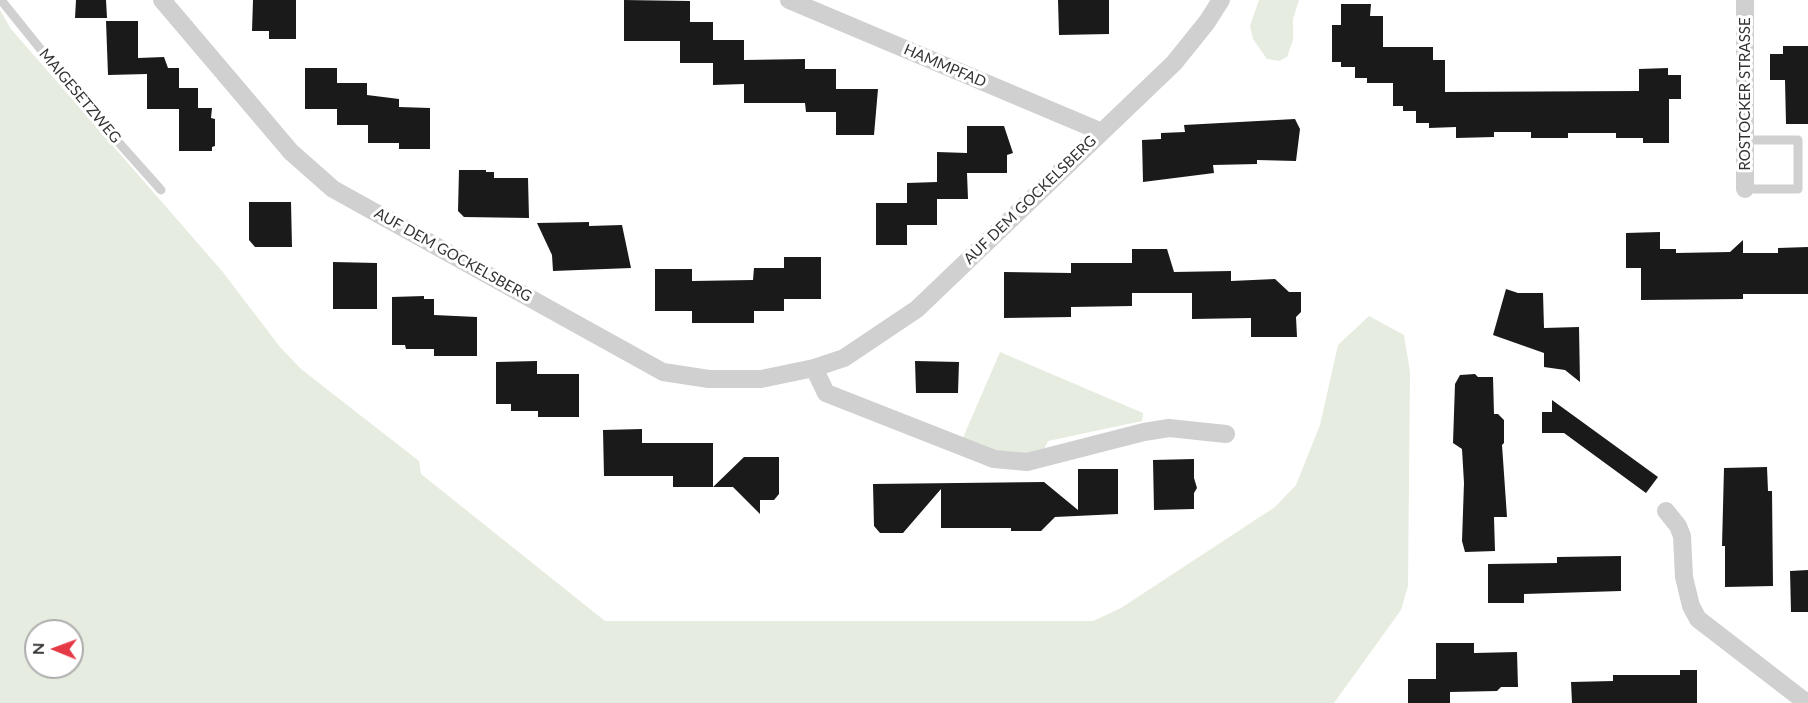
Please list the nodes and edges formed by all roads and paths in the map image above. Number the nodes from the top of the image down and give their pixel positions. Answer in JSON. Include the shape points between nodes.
{"nodes":[{"id":1,"x":1,"y":0,"type":"edge"},
{"id":2,"x":162,"y":0,"type":"edge"},
{"id":3,"x":789,"y":0,"type":"edge"},
{"id":4,"x":1221,"y":0,"type":"edge"},
{"id":5,"x":1745,"y":0,"type":"edge"},
{"id":6,"x":1102,"y":132,"type":"junction"},
{"id":7,"x":1745,"y":140,"type":"junction"},
{"id":8,"x":1803,"y":183,"type":"edge"},
{"id":9,"x":1744,"y":189,"type":"joint"},
{"id":10,"x":161,"y":190,"type":"dead end"},
{"id":11,"x":814,"y":368,"type":"junction"},
{"id":12,"x":1226,"y":434,"type":"dead end"},
{"id":13,"x":1666,"y":511,"type":"dead end"},
{"id":14,"x":1807,"y":703,"type":"edge"}],
"edges":[{"from":1,"to":10,"type":"lane","name":"MAIGESETZWEG","via":[[88,108]]},
{"from":2,"to":11,"type":"street","name":"AUF DEM GOCKELSBERG","via":[[291,152],[333,189],[663,372],[709,380],[761,379]]},
{"from":3,"to":6,"type":"street","name":"HAMMPFAD"},
{"from":4,"to":6,"type":"street","name":"AUF DEM GOCKELSBERG","via":[[1174,63]]},
{"from":5,"to":7,"type":"street","name":"ROSTOCKER STRASSE"},
{"from":6,"to":11,"type":"street","name":"AUF DEM GOCKELSBERG","via":[[917,309],[844,358]]},
{"from":7,"to":8,"type":"lane","via":[[1798,140]]},
{"from":7,"to":9,"type":"street","name":"ROSTOCKER STRASSE"},
{"from":8,"to":9,"type":"lane","via":[[1798,189]]},
{"from":11,"to":12,"type":"street","via":[[826,393],[994,459],[1027,462],[1169,428]]},
{"from":13,"to":14,"type":"street","via":[[1682,536],[1684,577],[1698,619]]}]}
